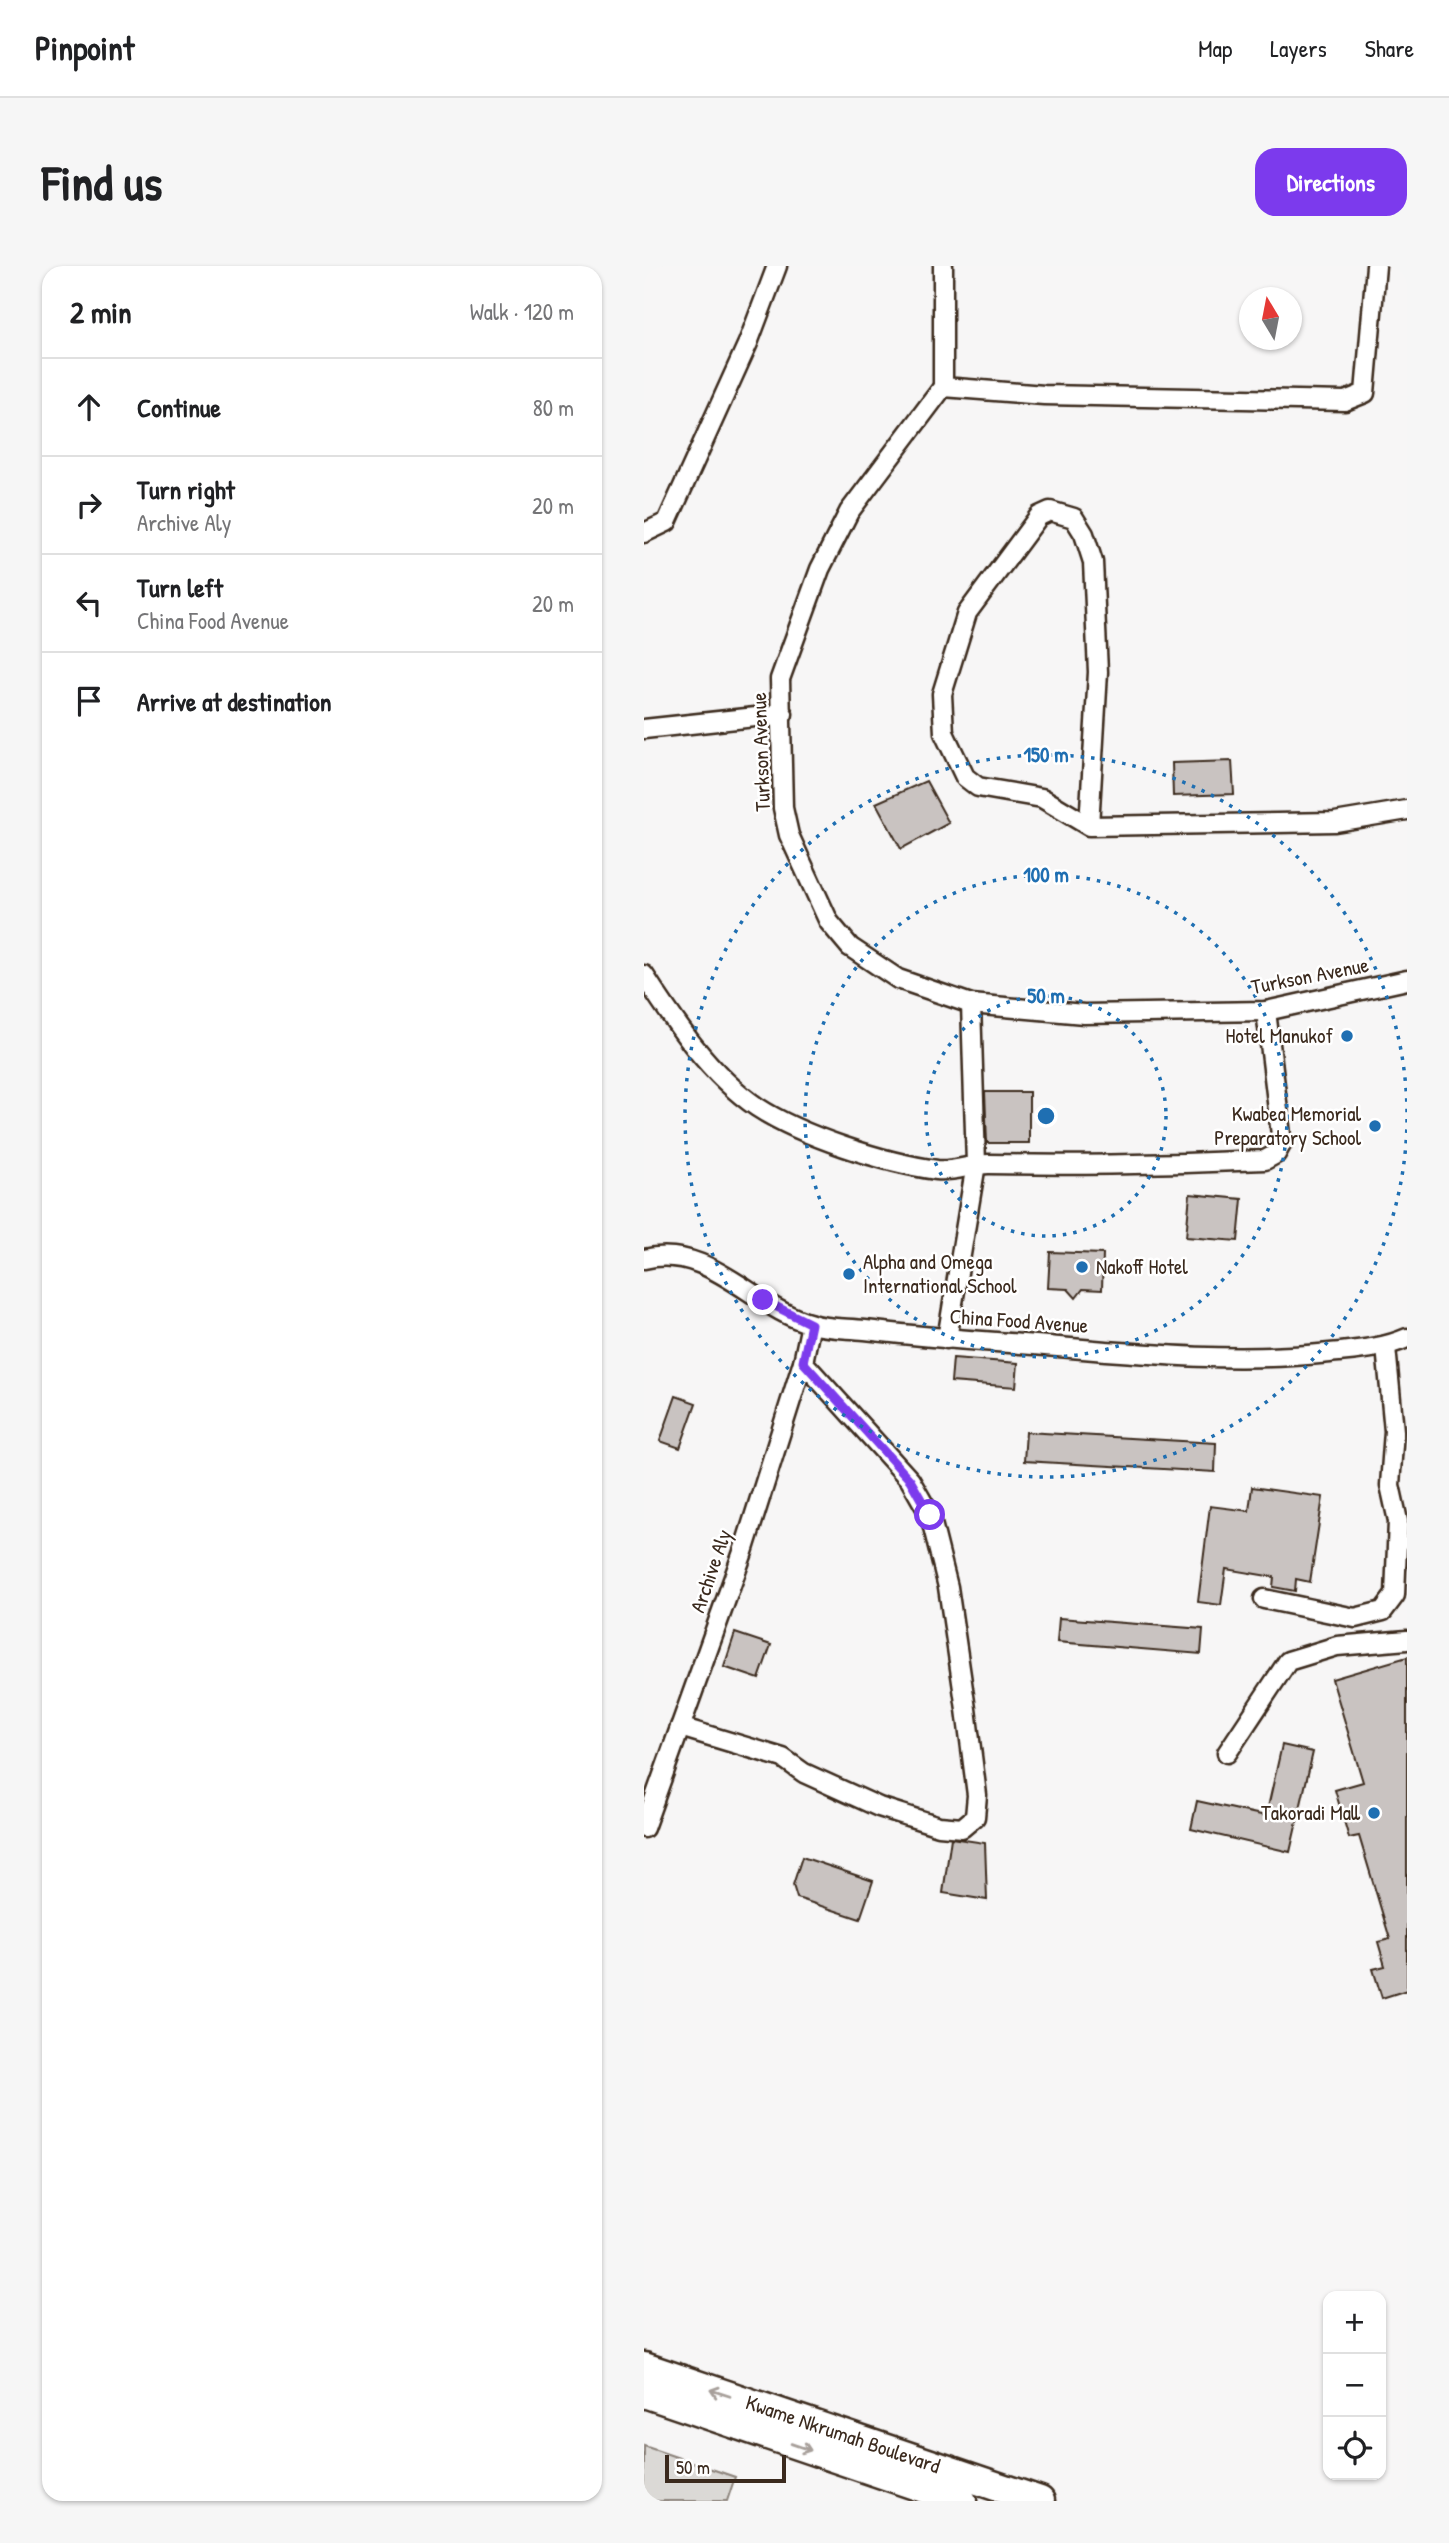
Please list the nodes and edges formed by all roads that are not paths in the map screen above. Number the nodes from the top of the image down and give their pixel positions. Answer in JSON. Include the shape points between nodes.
{"nodes":[{"id":1,"x":777,"y":266,"type":"edge"},
{"id":2,"x":943,"y":266,"type":"edge"},
{"id":3,"x":1376,"y":266,"type":"edge"},
{"id":4,"x":943,"y":387,"type":"junction"},
{"id":5,"x":644,"y":533,"type":"edge"},
{"id":6,"x":783,"y":714,"type":"junction"},
{"id":7,"x":644,"y":729,"type":"edge"},
{"id":8,"x":1407,"y":810,"type":"edge"},
{"id":9,"x":1089,"y":826,"type":"junction"},
{"id":10,"x":644,"y":975,"type":"edge"},
{"id":11,"x":1407,"y":980,"type":"edge"},
{"id":12,"x":971,"y":1004,"type":"junction"},
{"id":13,"x":1266,"y":1011,"type":"junction"},
{"id":14,"x":976,"y":1164,"type":"junction"},
{"id":15,"x":644,"y":1259,"type":"edge"},
{"id":16,"x":811,"y":1324,"type":"junction"},
{"id":17,"x":1407,"y":1338,"type":"edge"},
{"id":18,"x":947,"y":1339,"type":"junction"},
{"id":19,"x":1387,"y":1347,"type":"junction"},
{"id":20,"x":803,"y":1362,"type":"junction"},
{"id":21,"x":1264,"y":1599,"type":"dead end"},
{"id":22,"x":1407,"y":1640,"type":"edge"},
{"id":23,"x":680,"y":1727,"type":"junction"},
{"id":24,"x":1227,"y":1753,"type":"dead end"},
{"id":25,"x":644,"y":1828,"type":"edge"},
{"id":26,"x":644,"y":2367,"type":"edge"},
{"id":27,"x":644,"y":2393,"type":"edge"},
{"id":28,"x":962,"y":2501,"type":"edge"},
{"id":29,"x":1040,"y":2501,"type":"edge"}],
"edges":[{"from":1,"to":5,"type":"street","via":[[748,344],[667,522]]},
{"from":2,"to":4,"type":"street"},
{"from":3,"to":4,"type":"street","via":[[1365,393],[1358,398],[1044,395]]},
{"from":4,"to":6,"type":"street","name":"Turkson Avenue","via":[[849,512],[820,569],[780,679]]},
{"from":6,"to":7,"type":"street"},
{"from":6,"to":12,"type":"street","name":"Turkson Avenue","via":[[783,807],[789,835],[829,922],[850,947],[898,979]]},
{"from":8,"to":9,"type":"street","via":[[1335,822]]},
{"from":9,"to":9,"type":"street","via":[[1042,798],[978,788],[960,769],[944,733],[943,694],[967,613],[1039,516],[1050,511],[1074,518],[1093,562],[1098,672]]},
{"from":10,"to":14,"type":"street","via":[[715,1072],[758,1108],[829,1140],[895,1162],[940,1170]]},
{"from":11,"to":13,"type":"street","name":"Turkson Avenue"},
{"from":12,"to":13,"type":"street","name":"Turkson Avenue","via":[[1084,1014]]},
{"from":12,"to":14,"type":"street"},
{"from":13,"to":14,"type":"street","via":[[1282,1143],[1276,1154],[1265,1160],[1119,1167]]},
{"from":14,"to":18,"type":"street"},
{"from":15,"to":16,"type":"street","name":"China Food Avenue","via":[[667,1254],[690,1261]]},
{"from":16,"to":18,"type":"street","name":"China Food Avenue"},
{"from":16,"to":20,"type":"street","name":"Archive Aly"},
{"from":17,"to":19,"type":"street","name":"China Food Avenue"},
{"from":18,"to":19,"type":"street","name":"China Food Avenue","via":[[1206,1357],[1290,1357]]},
{"from":19,"to":21,"type":"street","via":[[1394,1431],[1390,1485],[1398,1521],[1395,1595],[1383,1611],[1355,1618]]},
{"from":20,"to":23,"type":"street","name":"Archive Aly","via":[[743,1552]]},
{"from":20,"to":23,"type":"street","via":[[910,1480],[930,1515],[948,1587],[977,1795],[975,1817],[962,1828],[939,1826],[879,1807],[804,1773],[783,1758]]},
{"from":22,"to":24,"type":"street","via":[[1337,1646],[1288,1661]]},
{"from":23,"to":25,"type":"street","name":"Archive Aly"},
{"from":29,"to":26,"type":"highway","name":"Kwame Nkrumah Boulevard","one_way":true},
{"from":27,"to":28,"type":"highway","name":"Kwame Nkrumah Boulevard","one_way":true}]}
